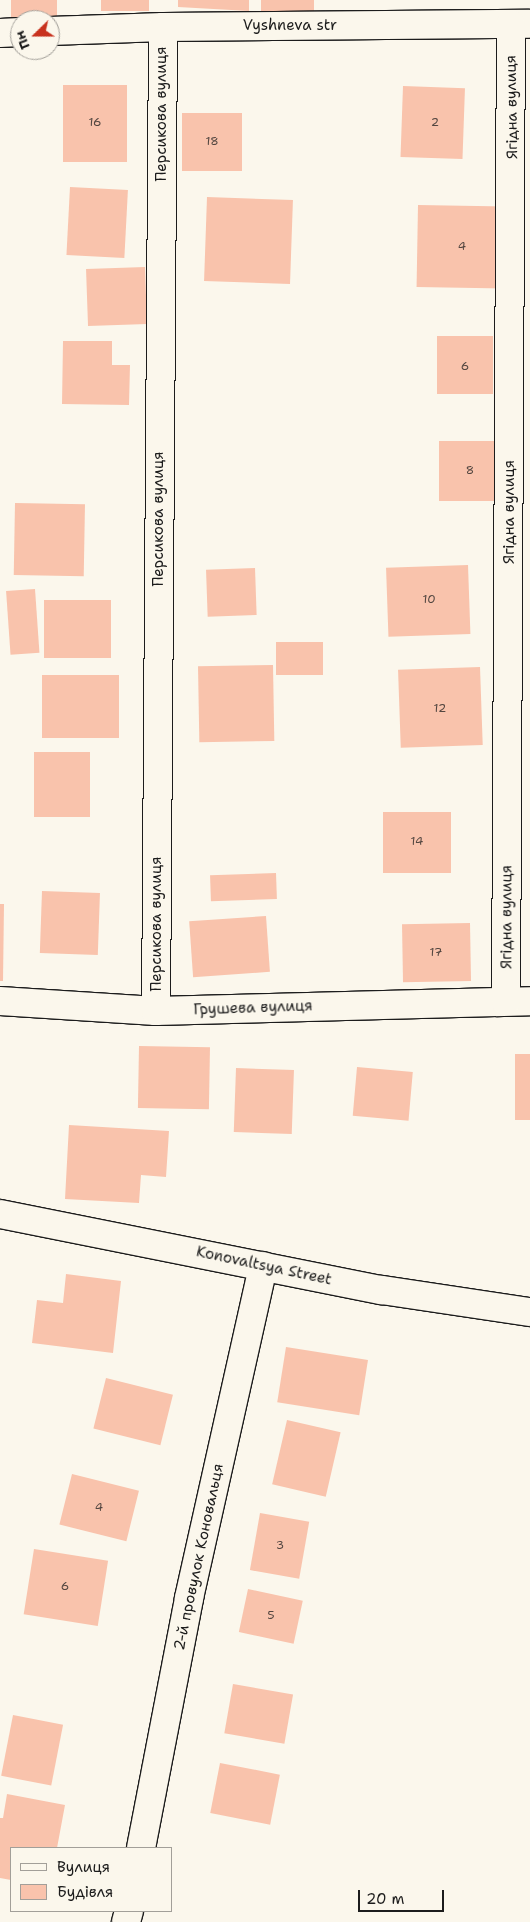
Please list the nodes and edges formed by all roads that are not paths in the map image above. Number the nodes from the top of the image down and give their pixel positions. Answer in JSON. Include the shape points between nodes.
{"nodes":[{"id":1,"x":521,"y":24,"type":"edge"},
{"id":2,"x":163,"y":27,"type":"junction"},
{"id":3,"x":60,"y":31,"type":"edge"},
{"id":4,"x":0,"y":1001,"type":"edge"},
{"id":5,"x":518,"y":1001,"type":"edge"},
{"id":6,"x":156,"y":1011,"type":"junction"},
{"id":7,"x":0,"y":1214,"type":"edge"},
{"id":8,"x":263,"y":1266,"type":"junction"},
{"id":9,"x":530,"y":1312,"type":"edge"},
{"id":10,"x":141,"y":1847,"type":"edge"}],
"edges":[{"from":1,"to":2,"type":"street","name":"Vyshneva str"},
{"from":1,"to":5,"type":"street","name":"Ягідна вулиця"},
{"from":2,"to":3,"type":"street","name":"Vyshneva str"},
{"from":2,"to":6,"type":"street","name":"Персикова вулиця"},
{"from":4,"to":6,"type":"street","name":"Грушева вулиця"},
{"from":5,"to":6,"type":"street","name":"Грушева вулиця"},
{"from":7,"to":8,"type":"street","name":"Konovaltsya Street"},
{"from":8,"to":9,"type":"street","name":"Konovaltsya Street","via":[[382,1290]]},
{"from":8,"to":10,"type":"street","name":"2-й провулок Коновальця","via":[[189,1598]]}]}
